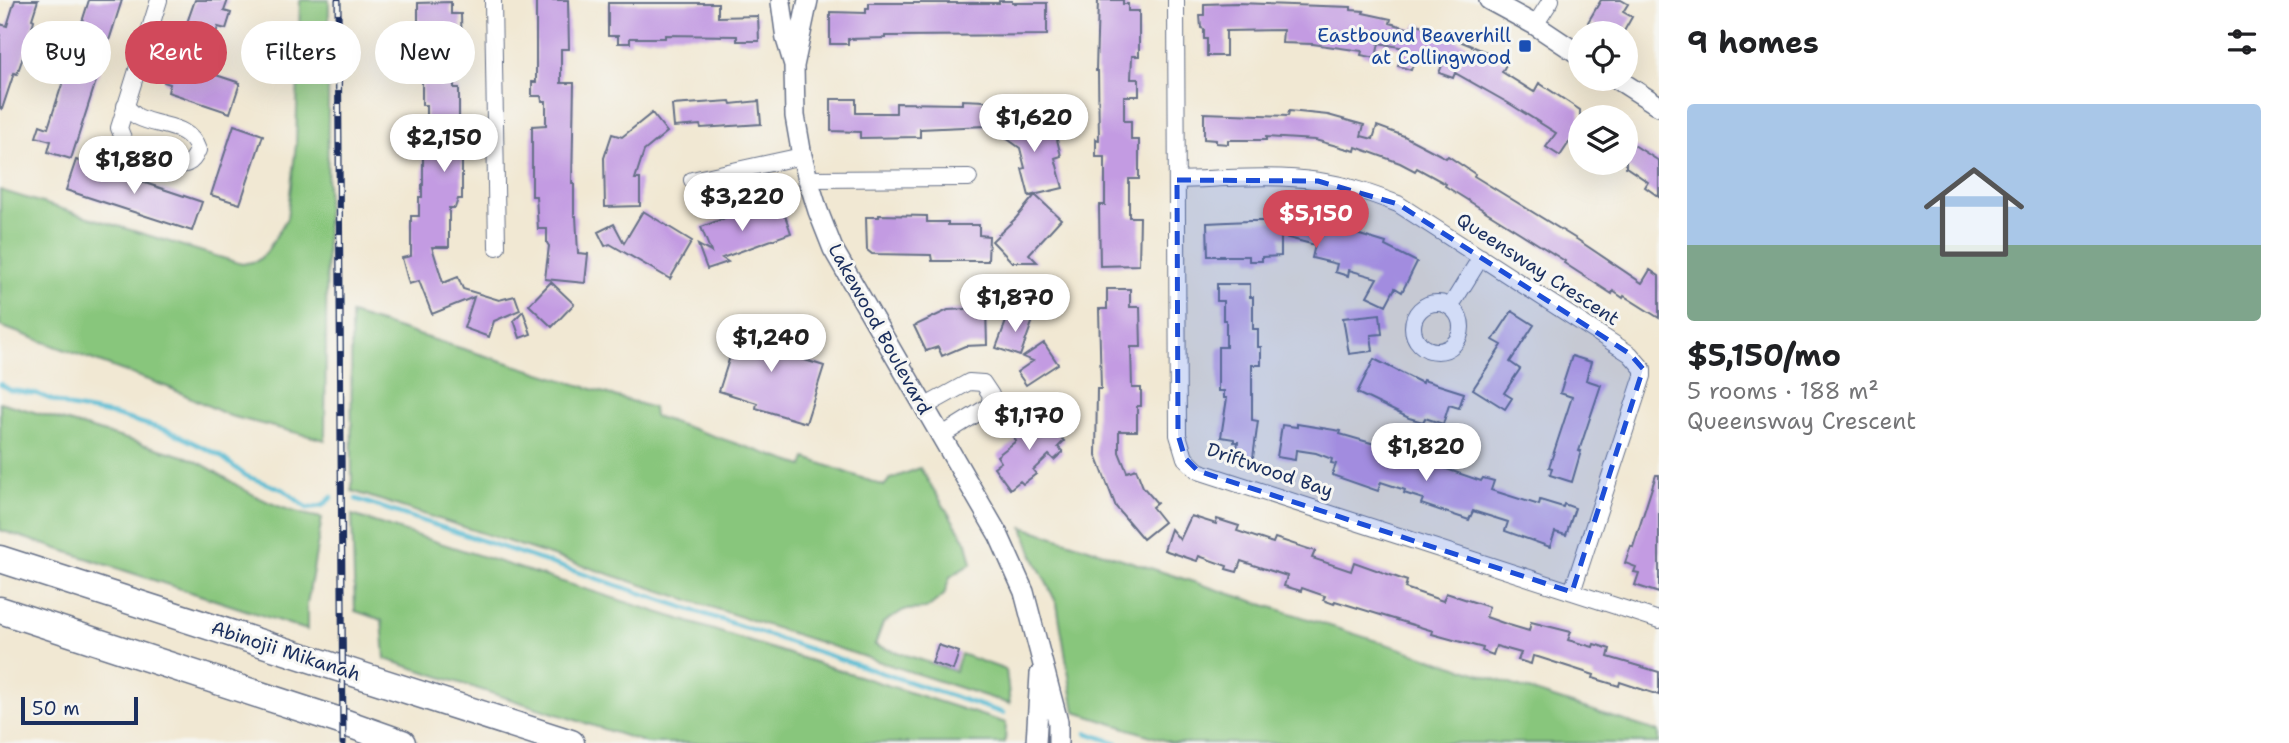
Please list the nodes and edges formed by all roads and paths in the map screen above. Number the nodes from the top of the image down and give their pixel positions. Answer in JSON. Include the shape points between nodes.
{"nodes":[{"id":1,"x":159,"y":0,"type":"edge"},
{"id":2,"x":493,"y":0,"type":"edge"},
{"id":3,"x":806,"y":0,"type":"edge"},
{"id":4,"x":1176,"y":0,"type":"edge"},
{"id":5,"x":1489,"y":0,"type":"edge"},
{"id":6,"x":1551,"y":0,"type":"edge"},
{"id":7,"x":779,"y":1,"type":"edge"},
{"id":8,"x":1535,"y":25,"type":"junction"},
{"id":9,"x":1568,"y":47,"type":"edge"},
{"id":10,"x":794,"y":66,"type":"junction"},
{"id":11,"x":1636,"y":91,"type":"edge"},
{"id":12,"x":125,"y":106,"type":"junction"},
{"id":13,"x":1659,"y":106,"type":"edge"},
{"id":14,"x":802,"y":156,"type":"junction"},
{"id":15,"x":968,"y":177,"type":"dead end"},
{"id":16,"x":808,"y":179,"type":"junction"},
{"id":17,"x":692,"y":180,"type":"dead end"},
{"id":18,"x":1177,"y":180,"type":"junction"},
{"id":19,"x":497,"y":247,"type":"dead end"},
{"id":20,"x":1481,"y":257,"type":"junction"},
{"id":21,"x":1450,"y":307,"type":"dead end"},
{"id":22,"x":924,"y":407,"type":"junction"},
{"id":23,"x":941,"y":436,"type":"junction"},
{"id":24,"x":0,"y":559,"type":"edge"},
{"id":25,"x":1572,"y":592,"type":"junction"},
{"id":26,"x":0,"y":610,"type":"edge"},
{"id":27,"x":1659,"y":620,"type":"edge"},
{"id":28,"x":1042,"y":655,"type":"junction"},
{"id":29,"x":402,"y":743,"type":"edge"},
{"id":30,"x":571,"y":743,"type":"edge"},
{"id":31,"x":1036,"y":743,"type":"edge"},
{"id":32,"x":1058,"y":743,"type":"edge"}],
"edges":[{"from":1,"to":12,"type":"street"},
{"from":2,"to":19,"type":"street"},
{"from":3,"to":7,"type":"street"},
{"from":3,"to":10,"type":"street","name":"Lakewood Boulevard"},
{"from":4,"to":18,"type":"street","name":"Driftwood Bay"},
{"from":5,"to":8,"type":"street"},
{"from":6,"to":8,"type":"street"},
{"from":7,"to":10,"type":"street","name":"Lakewood Boulevard"},
{"from":8,"to":9,"type":"street"},
{"from":10,"to":14,"type":"street","name":"Lakewood Boulevard"},
{"from":11,"to":13,"type":"street"},
{"from":12,"to":12,"type":"street","via":[[137,116],[189,134],[198,150],[195,157],[187,164],[175,165],[127,148],[119,128]]},
{"from":14,"to":16,"type":"street","name":"Lakewood Boulevard"},
{"from":14,"to":17,"type":"street"},
{"from":15,"to":16,"type":"street"},
{"from":16,"to":22,"type":"street","name":"Lakewood Boulevard","via":[[833,248]]},
{"from":18,"to":20,"type":"street","name":"Queensway Crescent","via":[[1276,178],[1359,189],[1398,204]]},
{"from":18,"to":25,"type":"street","name":"Driftwood Bay","via":[[1178,435],[1185,457],[1198,471]]},
{"from":20,"to":21,"type":"street"},
{"from":20,"to":25,"type":"street","name":"Queensway Crescent","via":[[1630,354],[1643,369]]},
{"from":22,"to":23,"type":"street","name":"Lakewood Boulevard"},
{"from":22,"to":23,"type":"street","via":[[969,382],[983,383],[991,395],[989,406]]},
{"from":23,"to":28,"type":"street","name":"Lakewood Boulevard","via":[[999,536],[1024,592]]},
{"from":24,"to":30,"type":"main road","name":"Abinojii Mikanah"},
{"from":25,"to":27,"type":"street","name":"Driftwood Bay"},
{"from":26,"to":29,"type":"main road"},
{"from":28,"to":31,"type":"street","name":"Lakewood Boulevard"},
{"from":28,"to":32,"type":"street","name":"Lakewood Boulevard","via":[[1058,722]]}]}
